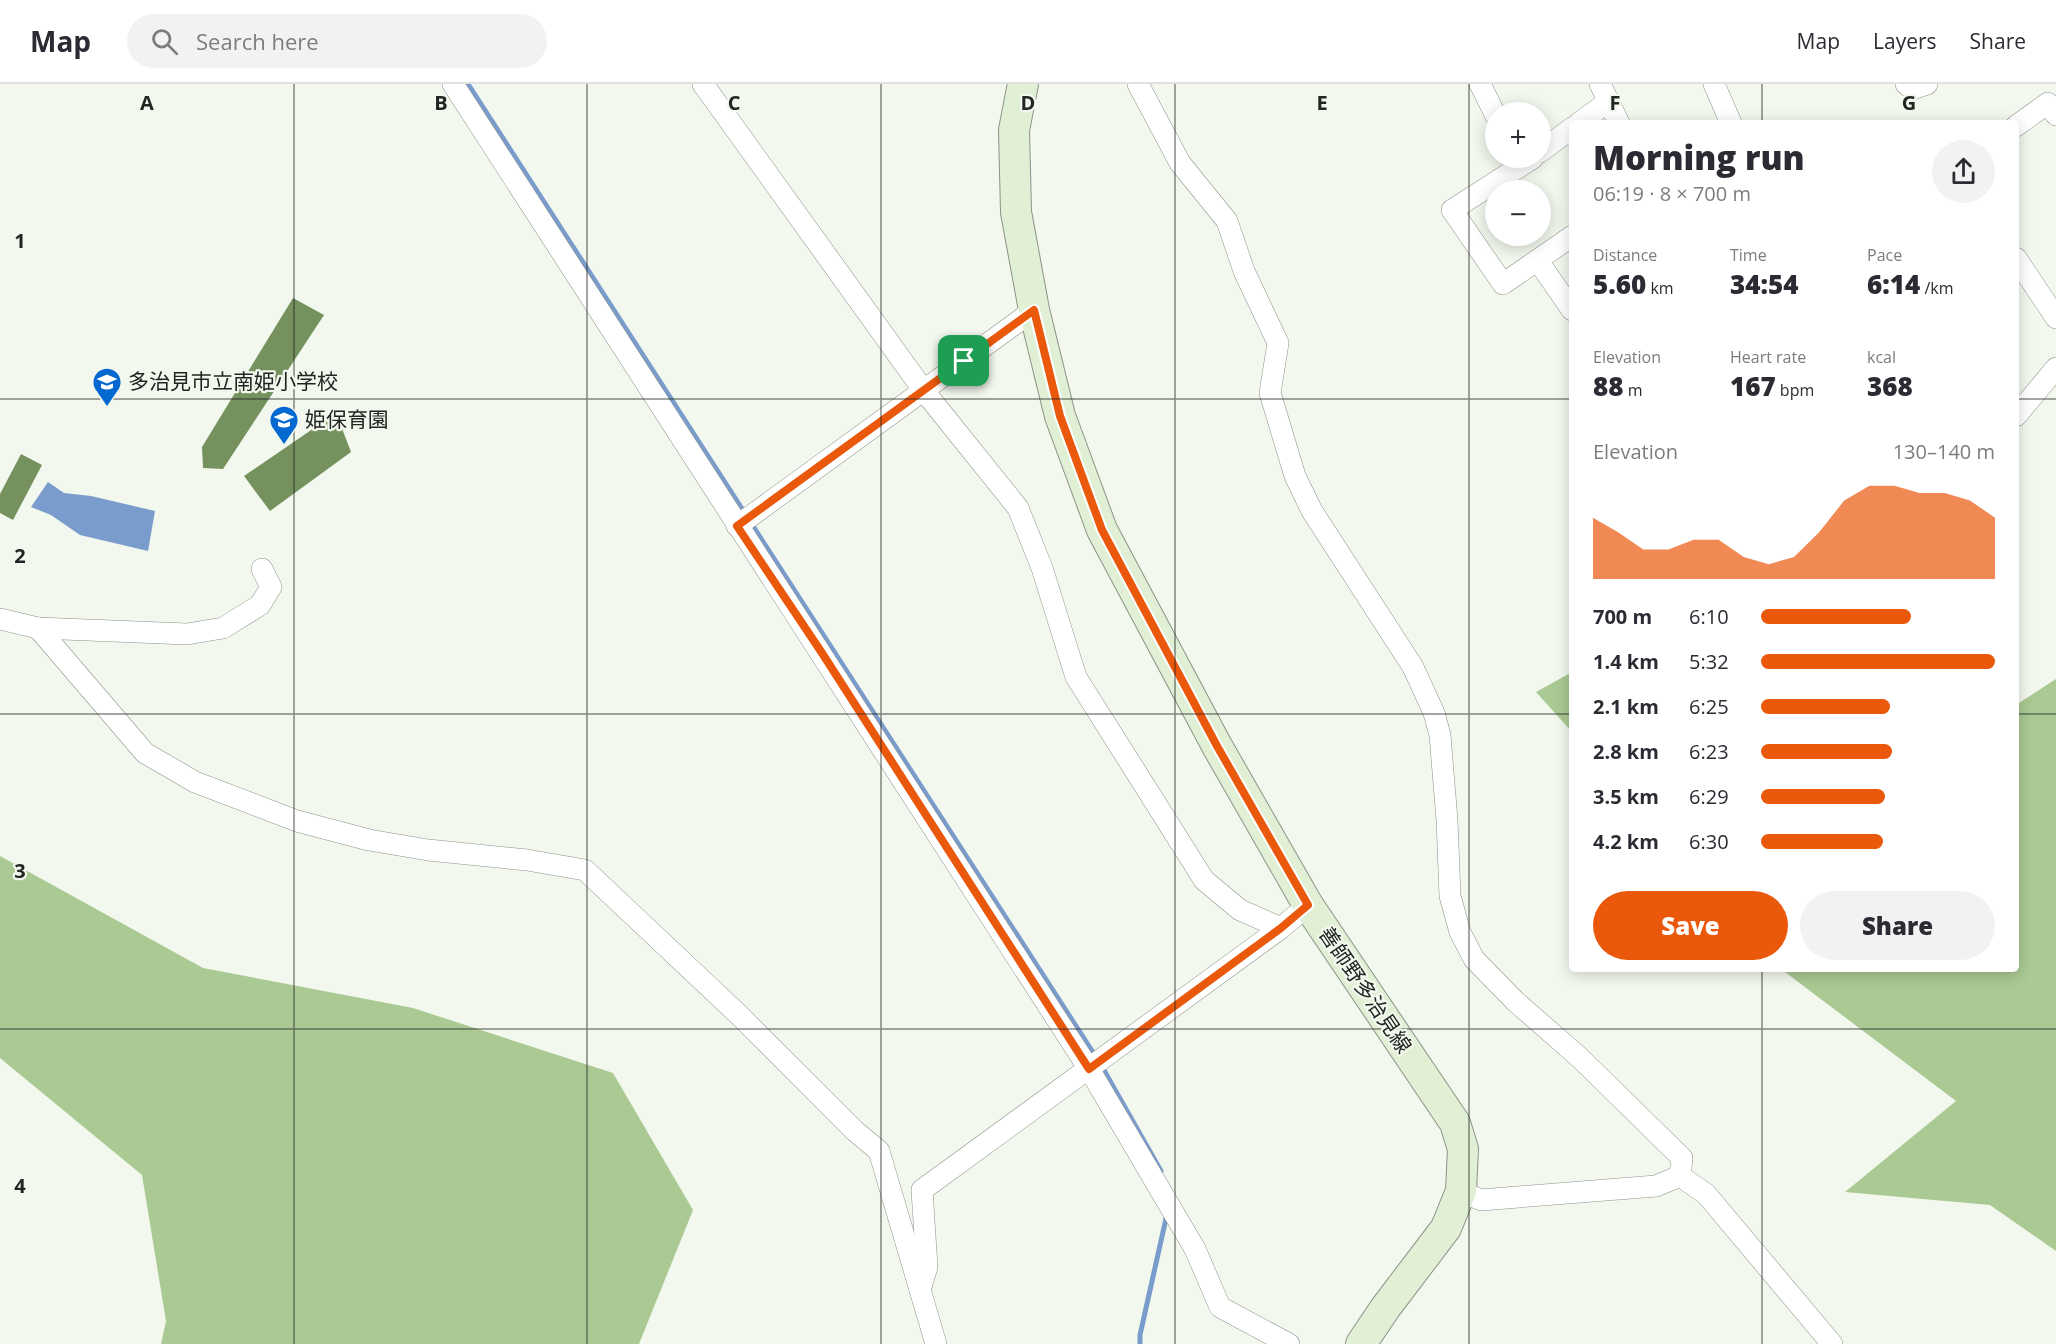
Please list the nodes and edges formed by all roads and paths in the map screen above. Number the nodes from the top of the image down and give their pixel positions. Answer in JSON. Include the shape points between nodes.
{"nodes":[{"id":1,"x":453,"y":84,"type":"edge"},
{"id":2,"x":703,"y":84,"type":"edge"},
{"id":3,"x":1023,"y":84,"type":"edge"},
{"id":4,"x":1138,"y":84,"type":"edge"},
{"id":5,"x":1480,"y":84,"type":"edge"},
{"id":6,"x":1714,"y":84,"type":"edge"},
{"id":7,"x":1906,"y":84,"type":"edge"},
{"id":8,"x":1927,"y":84,"type":"edge"},
{"id":9,"x":1604,"y":92,"type":"edge"},
{"id":10,"x":1489,"y":102,"type":"edge"},
{"id":11,"x":2056,"y":115,"type":"edge"},
{"id":12,"x":1581,"y":120,"type":"edge"},
{"id":13,"x":1618,"y":120,"type":"edge"},
{"id":14,"x":1730,"y":120,"type":"edge"},
{"id":15,"x":2019,"y":124,"type":"edge"},
{"id":16,"x":1569,"y":130,"type":"edge"},
{"id":17,"x":1551,"y":144,"type":"edge"},
{"id":18,"x":1512,"y":168,"type":"edge"},
{"id":19,"x":1569,"y":238,"type":"edge"},
{"id":20,"x":1538,"y":261,"type":"junction"},
{"id":21,"x":2019,"y":262,"type":"edge"},
{"id":22,"x":1569,"y":306,"type":"edge"},
{"id":23,"x":1034,"y":310,"type":"junction"},
{"id":24,"x":2056,"y":318,"type":"edge"},
{"id":25,"x":2056,"y":368,"type":"edge"},
{"id":26,"x":924,"y":391,"type":"junction"},
{"id":27,"x":2019,"y":412,"type":"edge"},
{"id":28,"x":737,"y":526,"type":"junction"},
{"id":29,"x":262,"y":569,"type":"dead end"},
{"id":30,"x":0,"y":619,"type":"edge"},
{"id":31,"x":38,"y":628,"type":"junction"},
{"id":32,"x":1308,"y":905,"type":"junction"},
{"id":33,"x":1281,"y":928,"type":"junction"},
{"id":34,"x":1090,"y":1068,"type":"junction"},
{"id":35,"x":1680,"y":1176,"type":"junction"},
{"id":36,"x":1461,"y":1191,"type":"junction"},
{"id":37,"x":920,"y":1290,"type":"junction"},
{"id":38,"x":936,"y":1344,"type":"edge"},
{"id":39,"x":1289,"y":1344,"type":"edge"},
{"id":40,"x":1361,"y":1344,"type":"edge"},
{"id":41,"x":1832,"y":1344,"type":"edge"}],
"edges":[{"from":1,"to":28,"type":"street"},
{"from":2,"to":26,"type":"street"},
{"from":3,"to":23,"type":"main road","name":"善師野多治見線","via":[[1014,130],[1016,212]]},
{"from":4,"to":35,"type":"street","via":[[1180,163],[1227,221],[1244,271],[1278,343],[1270,393],[1295,476],[1312,511],[1413,667],[1434,713],[1440,735],[1450,896],[1460,932],[1474,959],[1515,1001],[1682,1158]]},
{"from":5,"to":10,"type":"street"},
{"from":6,"to":14,"type":"street"},
{"from":7,"to":8,"type":"street","via":[[1912,89]]},
{"from":9,"to":12,"type":"street"},
{"from":9,"to":13,"type":"street"},
{"from":11,"to":15,"type":"street","via":[[2048,103]]},
{"from":16,"to":17,"type":"street"},
{"from":18,"to":20,"type":"street","via":[[1452,210],[1503,284]]},
{"from":19,"to":20,"type":"street"},
{"from":20,"to":22,"type":"street"},
{"from":21,"to":24,"type":"street"},
{"from":23,"to":26,"type":"street"},
{"from":23,"to":32,"type":"main road","name":"善師野多治見線","via":[[1060,416],[1102,530],[1217,746]]},
{"from":25,"to":27,"type":"street"},
{"from":26,"to":28,"type":"street"},
{"from":26,"to":33,"type":"street","via":[[1018,508],[1042,568],[1076,676],[1204,880],[1240,910]]},
{"from":28,"to":34,"type":"street"},
{"from":29,"to":31,"type":"street","via":[[271,587],[260,605],[224,628],[187,634]]},
{"from":30,"to":31,"type":"street"},
{"from":31,"to":37,"type":"street","via":[[145,753],[195,782],[297,821],[369,840],[585,870],[879,1151]]},
{"from":32,"to":33,"type":"street"},
{"from":32,"to":36,"type":"main road","name":"善師野多治見線","via":[[1455,1123],[1463,1149]]},
{"from":33,"to":34,"type":"street"},
{"from":34,"to":37,"type":"street","via":[[922,1190],[927,1267]]},
{"from":34,"to":39,"type":"street","via":[[1196,1250],[1220,1307]]},
{"from":35,"to":36,"type":"street","via":[[1656,1185],[1481,1200]]},
{"from":35,"to":41,"type":"street","via":[[1706,1194]]},
{"from":36,"to":40,"type":"main road","name":"善師野多治見線","via":[[1446,1228]]},
{"from":37,"to":38,"type":"street"}]}
